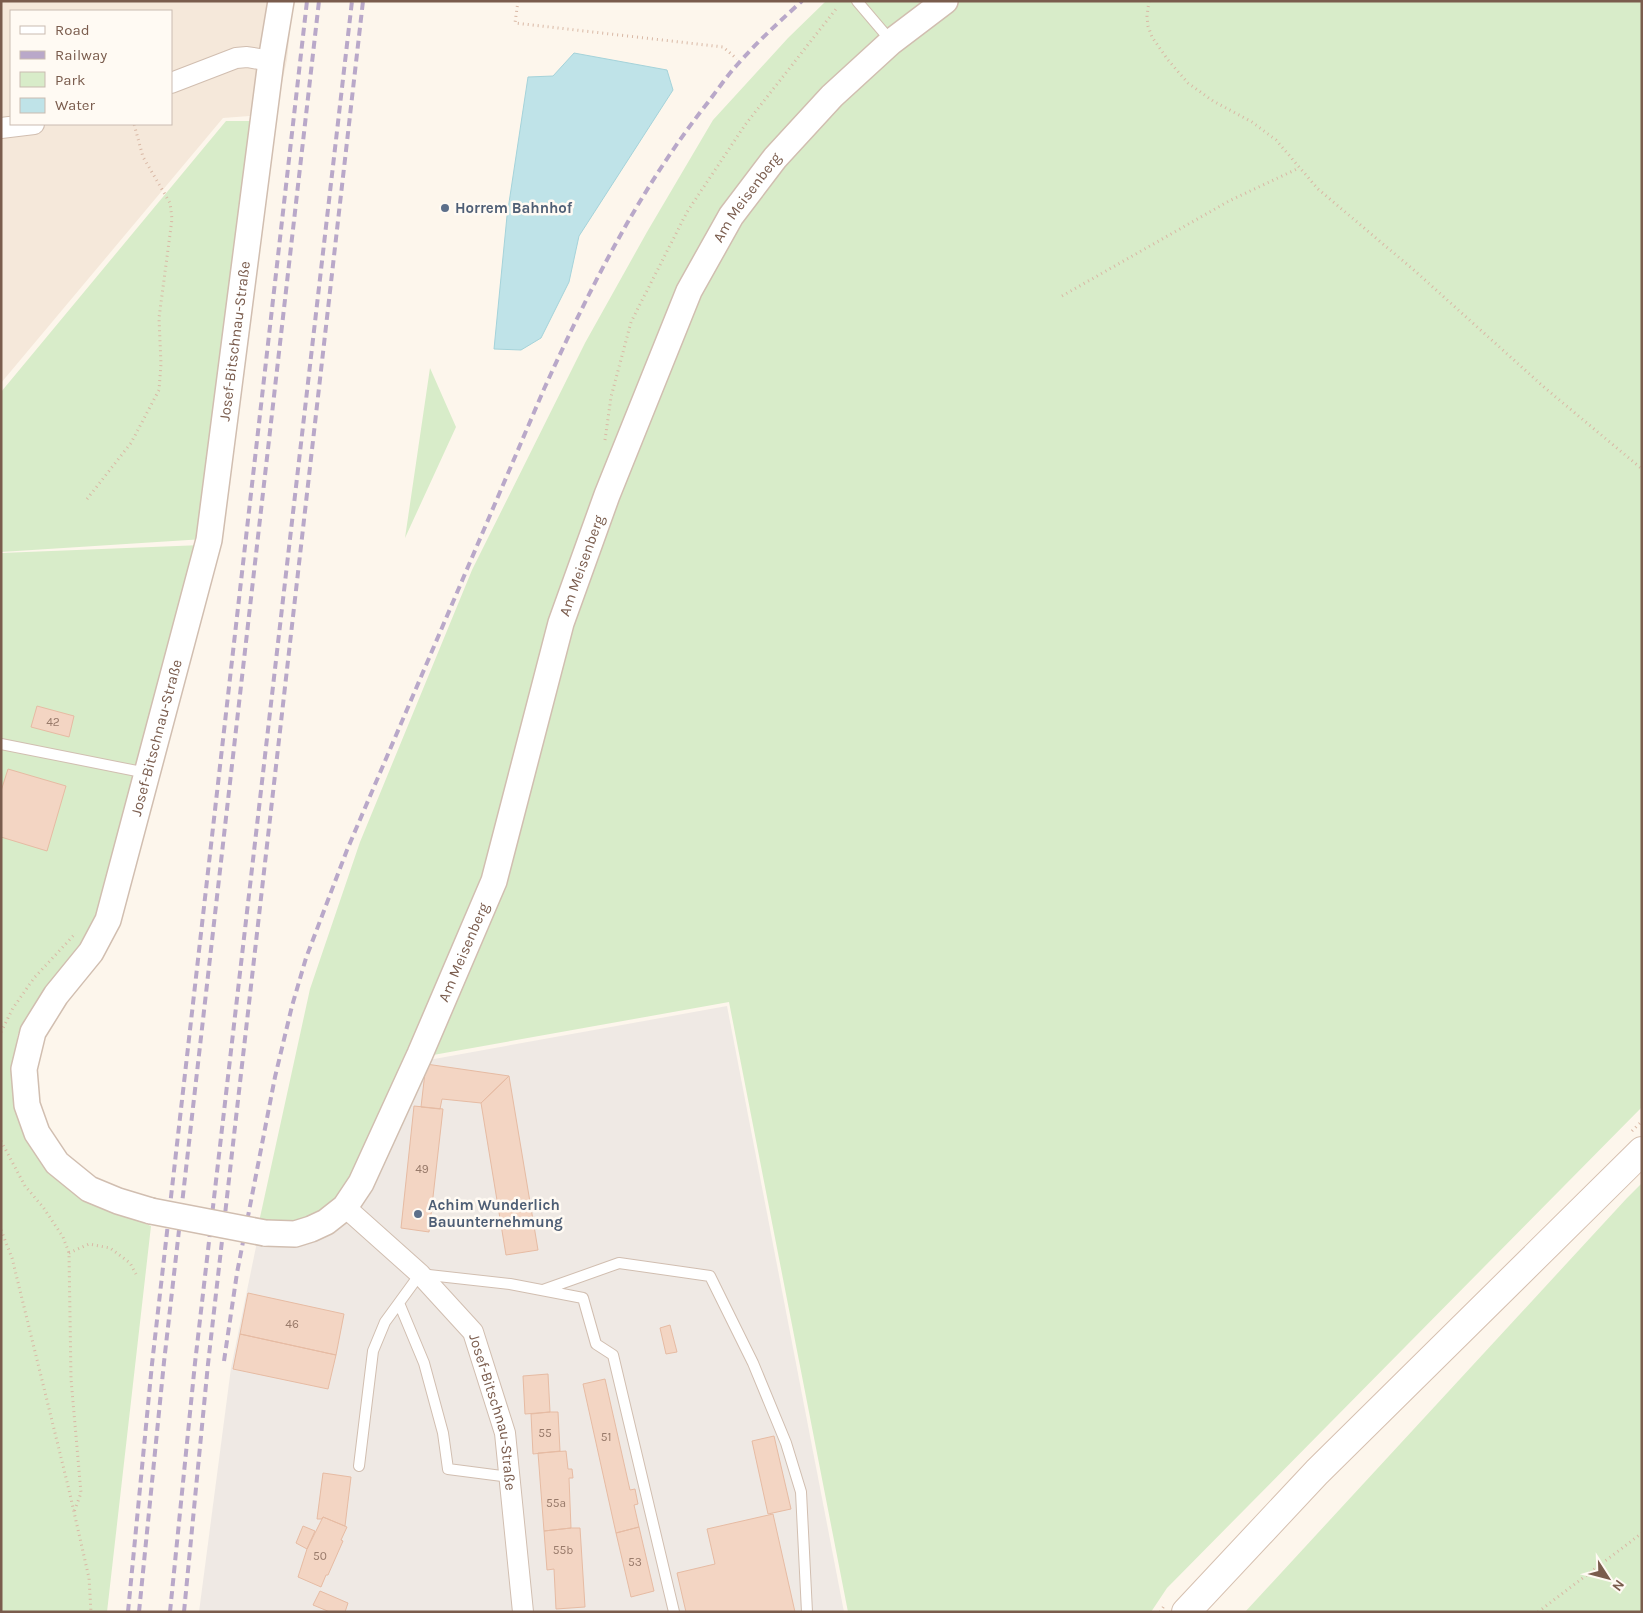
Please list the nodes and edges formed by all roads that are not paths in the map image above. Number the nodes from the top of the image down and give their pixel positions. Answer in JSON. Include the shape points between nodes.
{"nodes":[{"id":1,"x":281,"y":1,"type":"edge"},
{"id":2,"x":857,"y":1,"type":"edge"},
{"id":3,"x":946,"y":1,"type":"edge"},
{"id":4,"x":891,"y":42,"type":"junction"},
{"id":5,"x":271,"y":61,"type":"junction"},
{"id":6,"x":172,"y":83,"type":"edge"},
{"id":7,"x":26,"y":125,"type":"edge"},
{"id":8,"x":1,"y":128,"type":"edge"},
{"id":9,"x":1,"y":744,"type":"edge"},
{"id":10,"x":147,"y":773,"type":"junction"},
{"id":11,"x":1642,"y":1151,"type":"edge"},
{"id":12,"x":345,"y":1208,"type":"junction"},
{"id":13,"x":420,"y":1274,"type":"junction"},
{"id":14,"x":542,"y":1290,"type":"junction"},
{"id":15,"x":399,"y":1303,"type":"junction"},
{"id":16,"x":359,"y":1466,"type":"dead end"},
{"id":17,"x":510,"y":1477,"type":"junction"},
{"id":18,"x":523,"y":1612,"type":"edge"},
{"id":19,"x":674,"y":1612,"type":"edge"},
{"id":20,"x":807,"y":1612,"type":"edge"},
{"id":21,"x":1186,"y":1612,"type":"edge"}],
"edges":[{"from":1,"to":5,"type":"street","name":"Josef-Bitschnau-Straße"},
{"from":2,"to":4,"type":"lane"},
{"from":3,"to":4,"type":"street","name":"Am Meisenberg"},
{"from":4,"to":12,"type":"street","name":"Am Meisenberg","via":[[832,96],[775,158],[730,216],[689,291],[606,495],[561,623],[494,881],[420,1054],[361,1183]]},
{"from":5,"to":6,"type":"street","via":[[236,58]]},
{"from":5,"to":10,"type":"street","name":"Josef-Bitschnau-Straße","via":[[209,540]]},
{"from":7,"to":8,"type":"street"},
{"from":9,"to":10,"type":"lane"},
{"from":10,"to":12,"type":"street","name":"Josef-Bitschnau-Straße","bridge":true,"via":[[108,920],[91,952],[32,1032],[24,1069],[27,1105],[37,1133],[57,1163],[88,1189],[151,1211],[280,1235],[311,1229]]},
{"from":11,"to":21,"type":"main road","via":[[1317,1472]]},
{"from":12,"to":13,"type":"street","name":"Josef-Bitschnau-Straße"},
{"from":13,"to":14,"type":"lane"},
{"from":13,"to":15,"type":"lane"},
{"from":13,"to":17,"type":"street","name":"Josef-Bitschnau-Straße","via":[[473,1332],[505,1433]]},
{"from":14,"to":19,"type":"lane","via":[[583,1298],[596,1344],[613,1355]]},
{"from":14,"to":20,"type":"lane","via":[[619,1263],[710,1276],[753,1363],[786,1443],[801,1492]]},
{"from":15,"to":16,"type":"lane","via":[[385,1322],[373,1351]]},
{"from":15,"to":17,"type":"lane","via":[[424,1362],[443,1433],[448,1469]]},
{"from":17,"to":18,"type":"street","name":"Josef-Bitschnau-Straße"}]}
